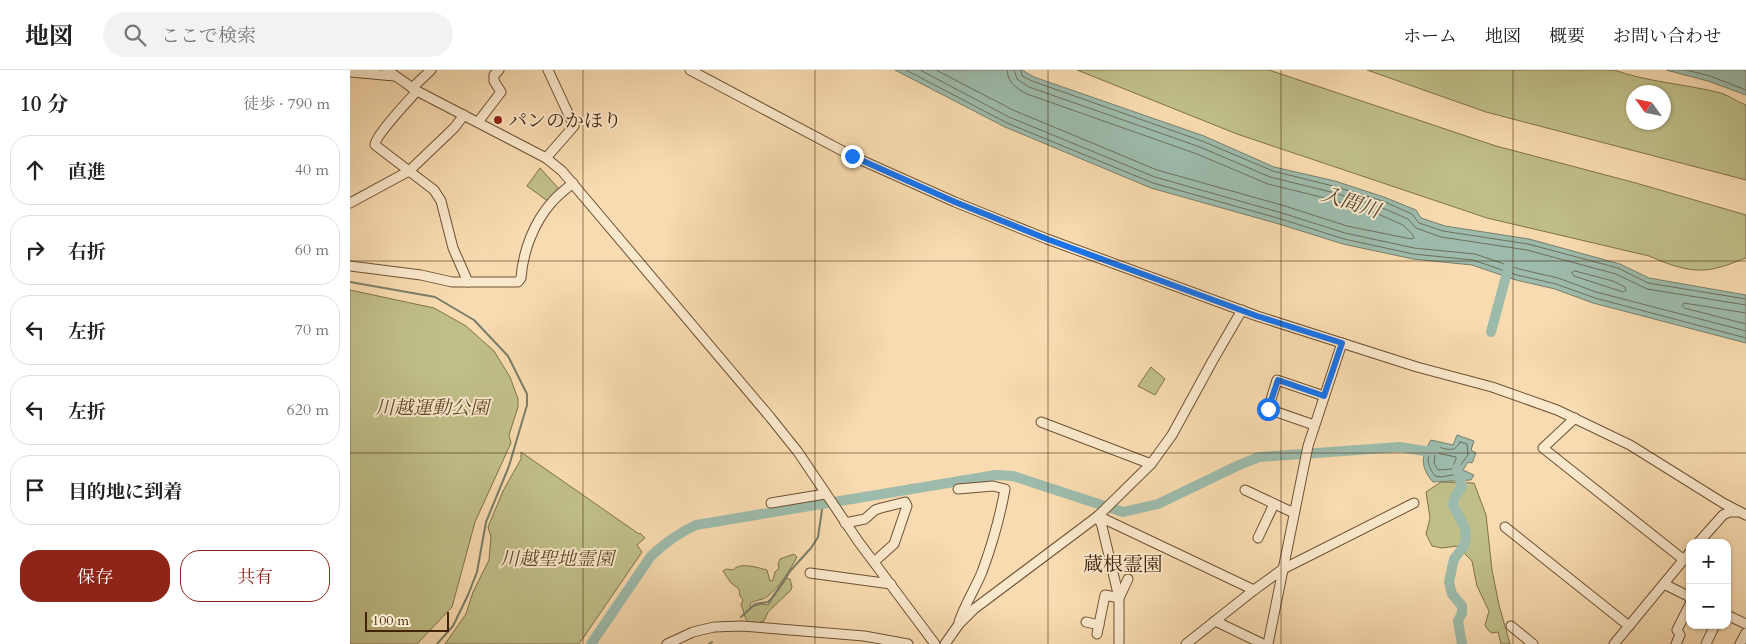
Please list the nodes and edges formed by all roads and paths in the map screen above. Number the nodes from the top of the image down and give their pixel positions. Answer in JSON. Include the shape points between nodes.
{"nodes":[{"id":1,"x":431,"y":70,"type":"edge"},
{"id":2,"x":499,"y":70,"type":"edge"},
{"id":3,"x":548,"y":70,"type":"edge"},
{"id":4,"x":690,"y":70,"type":"edge"},
{"id":5,"x":350,"y":72,"type":"edge"},
{"id":6,"x":391,"y":73,"type":"edge"},
{"id":7,"x":414,"y":89,"type":"junction"},
{"id":8,"x":464,"y":115,"type":"junction"},
{"id":9,"x":478,"y":122,"type":"junction"},
{"id":10,"x":546,"y":158,"type":"junction"},
{"id":11,"x":409,"y":171,"type":"junction"},
{"id":12,"x":573,"y":183,"type":"junction"},
{"id":13,"x":352,"y":199,"type":"edge"},
{"id":14,"x":350,"y":266,"type":"edge"},
{"id":15,"x":468,"y":282,"type":"junction"},
{"id":16,"x":1242,"y":310,"type":"junction"},
{"id":17,"x":1342,"y":343,"type":"junction"},
{"id":18,"x":1324,"y":396,"type":"junction"},
{"id":19,"x":1575,"y":418,"type":"junction"},
{"id":20,"x":1042,"y":422,"type":"dead end"},
{"id":21,"x":1314,"y":425,"type":"junction"},
{"id":22,"x":1151,"y":464,"type":"junction"},
{"id":23,"x":958,"y":489,"type":"dead end"},
{"id":24,"x":1245,"y":490,"type":"dead end"},
{"id":25,"x":826,"y":495,"type":"junction"},
{"id":26,"x":771,"y":503,"type":"dead end"},
{"id":27,"x":1414,"y":503,"type":"dead end"},
{"id":28,"x":1274,"y":504,"type":"junction"},
{"id":29,"x":1294,"y":513,"type":"junction"},
{"id":30,"x":1743,"y":513,"type":"edge"},
{"id":31,"x":1098,"y":516,"type":"junction"},
{"id":32,"x":845,"y":523,"type":"junction"},
{"id":33,"x":1504,"y":526,"type":"dead end"},
{"id":34,"x":1258,"y":538,"type":"dead end"},
{"id":35,"x":1702,"y":539,"type":"edge"},
{"id":36,"x":1686,"y":555,"type":"edge"},
{"id":37,"x":1686,"y":557,"type":"edge"},
{"id":38,"x":874,"y":562,"type":"junction"},
{"id":39,"x":1283,"y":569,"type":"junction"},
{"id":40,"x":810,"y":573,"type":"dead end"},
{"id":41,"x":1128,"y":580,"type":"dead end"},
{"id":42,"x":891,"y":584,"type":"junction"},
{"id":43,"x":1664,"y":584,"type":"junction"},
{"id":44,"x":1254,"y":590,"type":"junction"},
{"id":45,"x":1686,"y":595,"type":"edge"},
{"id":46,"x":1119,"y":598,"type":"junction"},
{"id":47,"x":1686,"y":612,"type":"edge"},
{"id":48,"x":1731,"y":617,"type":"edge"},
{"id":49,"x":1215,"y":621,"type":"junction"},
{"id":50,"x":1086,"y":622,"type":"dead end"},
{"id":51,"x":958,"y":624,"type":"junction"},
{"id":52,"x":1746,"y":624,"type":"edge"},
{"id":53,"x":1511,"y":626,"type":"dead end"},
{"id":54,"x":1628,"y":626,"type":"junction"},
{"id":55,"x":1713,"y":629,"type":"edge"},
{"id":56,"x":1746,"y":633,"type":"edge"},
{"id":57,"x":667,"y":644,"type":"edge"},
{"id":58,"x":908,"y":644,"type":"edge"},
{"id":59,"x":935,"y":644,"type":"edge"},
{"id":60,"x":945,"y":644,"type":"edge"},
{"id":61,"x":1119,"y":644,"type":"edge"},
{"id":62,"x":1186,"y":644,"type":"edge"},
{"id":63,"x":1263,"y":644,"type":"edge"},
{"id":64,"x":1268,"y":644,"type":"edge"},
{"id":65,"x":1533,"y":644,"type":"edge"},
{"id":66,"x":1614,"y":644,"type":"edge"},
{"id":67,"x":1676,"y":644,"type":"edge"},
{"id":68,"x":1706,"y":644,"type":"edge"},
{"id":69,"x":1740,"y":644,"type":"edge"}],
"edges":[{"from":1,"to":7,"type":"street"},
{"from":2,"to":9,"type":"street","via":[[494,74],[494,81],[501,92]]},
{"from":3,"to":10,"type":"street","via":[[574,126]]},
{"from":4,"to":16,"type":"street","via":[[900,178],[1047,239]]},
{"from":5,"to":6,"type":"street"},
{"from":6,"to":7,"type":"street"},
{"from":7,"to":8,"type":"street"},
{"from":7,"to":11,"type":"street","via":[[375,141],[375,145]]},
{"from":8,"to":9,"type":"street"},
{"from":8,"to":11,"type":"street"},
{"from":9,"to":10,"type":"street"},
{"from":10,"to":12,"type":"street"},
{"from":11,"to":13,"type":"street"},
{"from":11,"to":15,"type":"street","via":[[434,190],[441,201],[453,248]]},
{"from":12,"to":15,"type":"street","via":[[551,202],[539,221],[526,249],[518,282]]},
{"from":12,"to":25,"type":"street","via":[[770,417]]},
{"from":14,"to":15,"type":"street"},
{"from":16,"to":17,"type":"street"},
{"from":16,"to":22,"type":"street","via":[[1172,435]]},
{"from":17,"to":18,"type":"street"},
{"from":17,"to":19,"type":"street","via":[[1492,387]]},
{"from":18,"to":21,"type":"street"},
{"from":18,"to":21,"type":"street","via":[[1278,380],[1268,409]]},
{"from":19,"to":30,"type":"street","via":[[1630,445]]},
{"from":19,"to":36,"type":"street","via":[[1543,448]]},
{"from":20,"to":22,"type":"street"},
{"from":21,"to":29,"type":"street"},
{"from":22,"to":31,"type":"street"},
{"from":23,"to":51,"type":"street","via":[[993,486],[1005,489],[982,572]]},
{"from":24,"to":28,"type":"street"},
{"from":25,"to":26,"type":"street"},
{"from":25,"to":32,"type":"street"},
{"from":27,"to":39,"type":"street"},
{"from":28,"to":29,"type":"street"},
{"from":28,"to":34,"type":"street"},
{"from":29,"to":39,"type":"street"},
{"from":30,"to":35,"type":"street","via":[[1723,515]]},
{"from":31,"to":44,"type":"street"},
{"from":31,"to":46,"type":"street"},
{"from":31,"to":51,"type":"street"},
{"from":32,"to":38,"type":"street"},
{"from":32,"to":38,"type":"street","via":[[865,519],[881,508],[907,503],[894,544]]},
{"from":33,"to":54,"type":"street"},
{"from":37,"to":43,"type":"street"},
{"from":38,"to":42,"type":"street"},
{"from":39,"to":44,"type":"street"},
{"from":39,"to":64,"type":"street"},
{"from":40,"to":42,"type":"street"},
{"from":41,"to":46,"type":"street"},
{"from":42,"to":59,"type":"street"},
{"from":43,"to":45,"type":"street"},
{"from":43,"to":54,"type":"street"},
{"from":44,"to":49,"type":"street"},
{"from":46,"to":50,"type":"street","via":[[1106,595],[1098,630]]},
{"from":46,"to":61,"type":"street"},
{"from":47,"to":67,"type":"street","via":[[1677,630],[1680,635]]},
{"from":48,"to":52,"type":"street"},
{"from":49,"to":62,"type":"street"},
{"from":49,"to":63,"type":"street"},
{"from":51,"to":60,"type":"street"},
{"from":53,"to":65,"type":"street"},
{"from":54,"to":66,"type":"street"},
{"from":55,"to":68,"type":"street"},
{"from":56,"to":69,"type":"street"},
{"from":57,"to":58,"type":"street","via":[[693,632],[742,626],[864,636]]}]}
